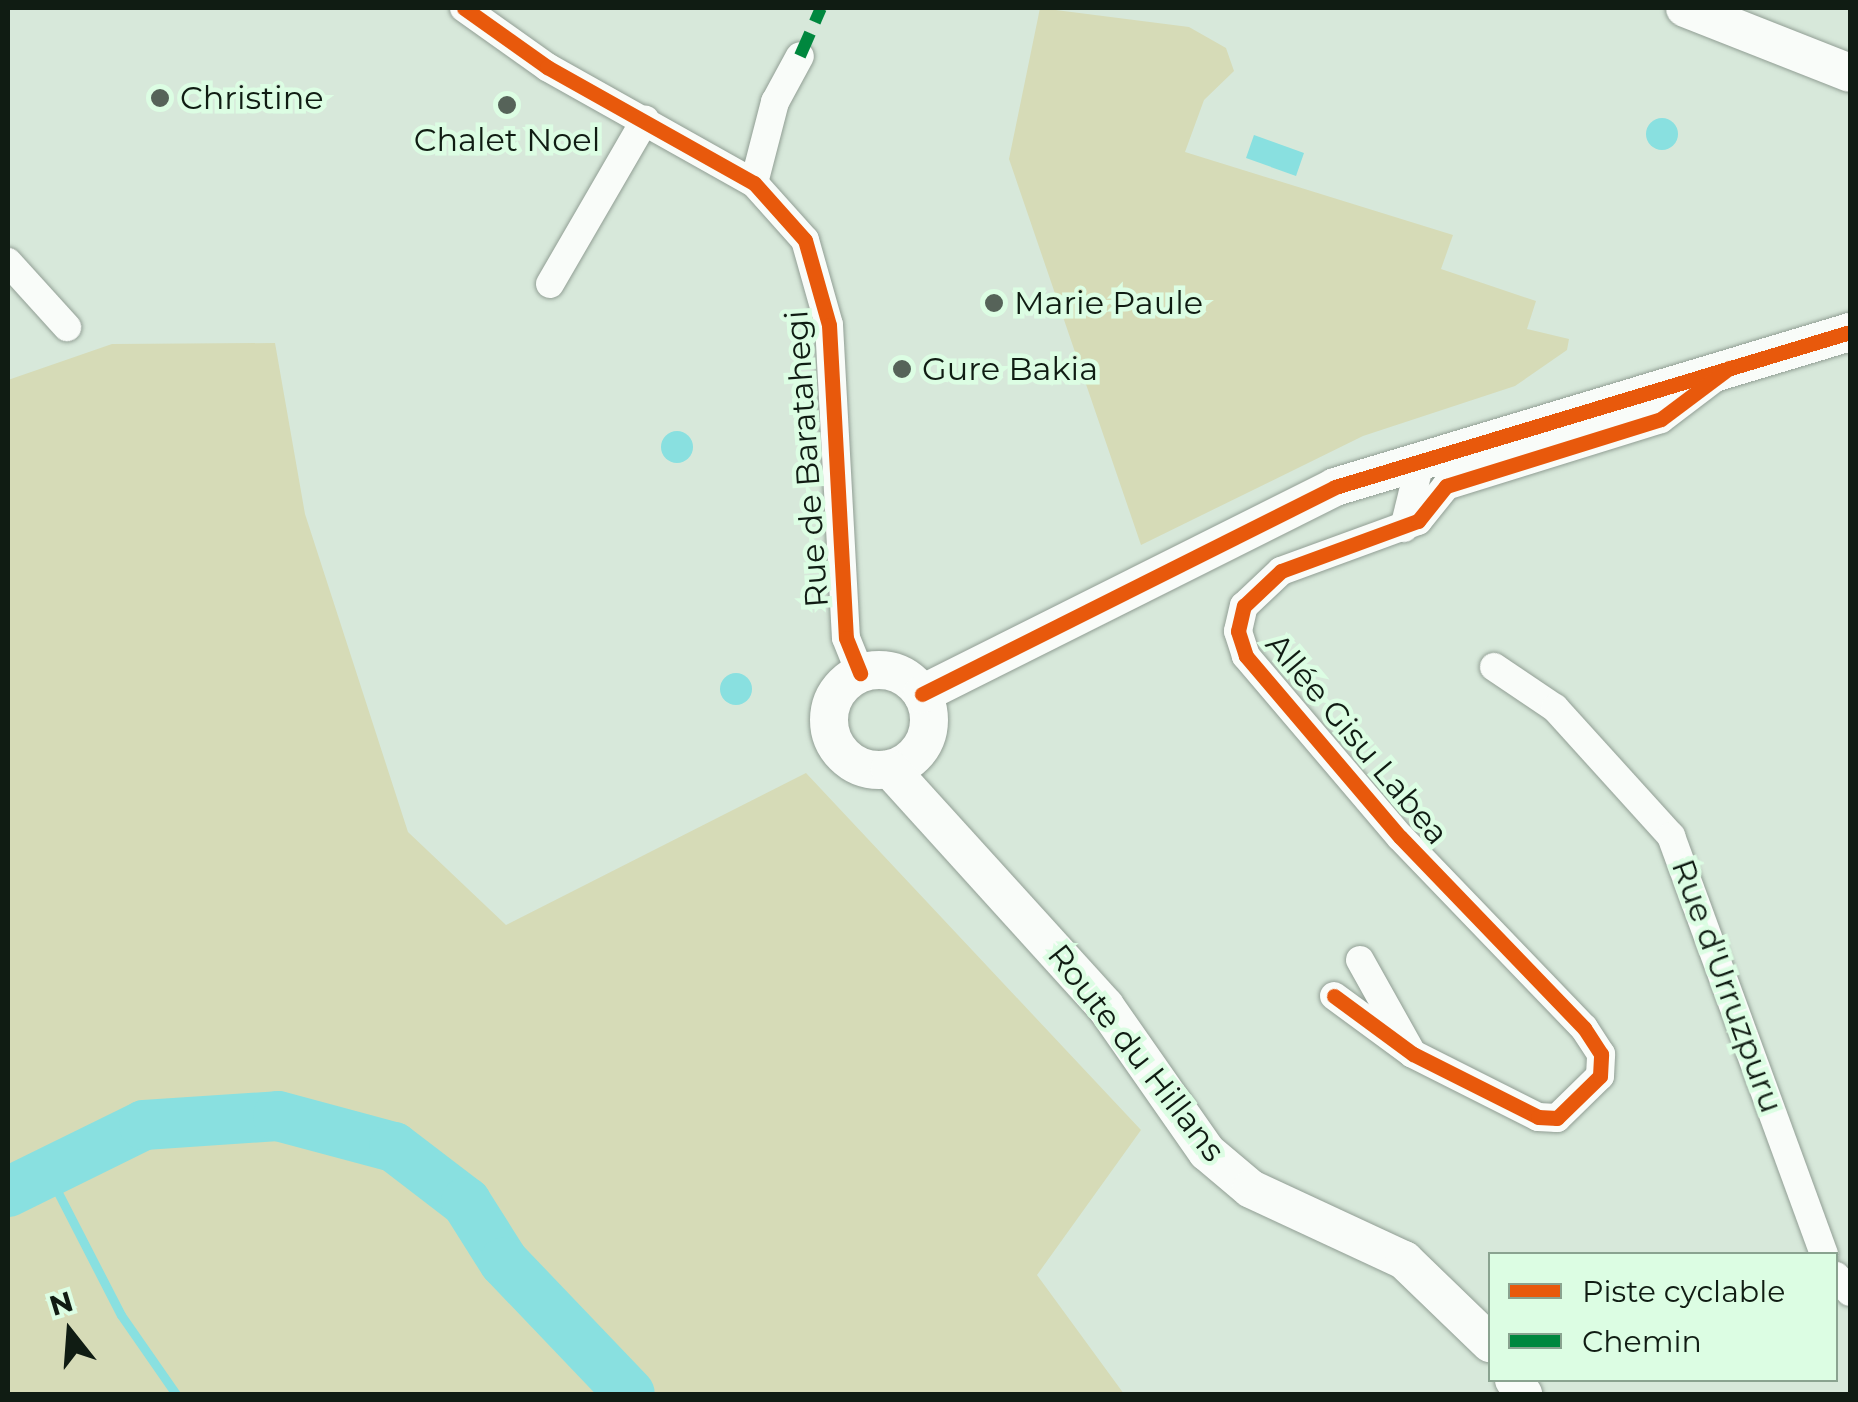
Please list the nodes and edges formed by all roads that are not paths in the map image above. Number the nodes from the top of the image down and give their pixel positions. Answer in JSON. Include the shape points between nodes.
{"nodes":[{"id":1,"x":464,"y":8,"type":"edge"},
{"id":2,"x":1685,"y":8,"type":"edge"},
{"id":3,"x":800,"y":56,"type":"dead end"},
{"id":4,"x":1850,"y":73,"type":"edge"},
{"id":5,"x":645,"y":120,"type":"junction"},
{"id":6,"x":754,"y":182,"type":"junction"},
{"id":7,"x":8,"y":262,"type":"edge"},
{"id":8,"x":550,"y":284,"type":"dead end"},
{"id":9,"x":68,"y":327,"type":"dead end"},
{"id":10,"x":1850,"y":332,"type":"edge"},
{"id":11,"x":1729,"y":368,"type":"junction"},
{"id":12,"x":1421,"y":459,"type":"junction"},
{"id":13,"x":1404,"y":528,"type":"junction"},
{"id":14,"x":1494,"y":667,"type":"dead end"},
{"id":15,"x":860,"y":672,"type":"junction"},
{"id":16,"x":922,"y":694,"type":"junction"},
{"id":17,"x":897,"y":782,"type":"junction"},
{"id":18,"x":1360,"y":960,"type":"dead end"},
{"id":19,"x":1334,"y":996,"type":"dead end"},
{"id":20,"x":1413,"y":1054,"type":"junction"},
{"id":21,"x":1823,"y":1252,"type":"edge"},
{"id":22,"x":1488,"y":1341,"type":"edge"}],
"edges":[{"from":1,"to":5,"type":"street","name":"Rue de Baratahegi","via":[[547,67]]},
{"from":2,"to":4,"type":"street"},
{"from":3,"to":6,"type":"street","via":[[775,102]]},
{"from":5,"to":6,"type":"street","name":"Rue de Baratahegi"},
{"from":5,"to":8,"type":"street"},
{"from":6,"to":15,"type":"street","name":"Rue de Baratahegi","via":[[806,240],[824,296],[846,638]]},
{"from":7,"to":9,"type":"street"},
{"from":10,"to":11,"type":"street"},
{"from":11,"to":12,"type":"street"},
{"from":11,"to":13,"type":"street","name":"Allée Gisu Labea","via":[[1661,419],[1446,486]]},
{"from":12,"to":13,"type":"street"},
{"from":12,"to":16,"type":"street","via":[[1283,509]]},
{"from":13,"to":20,"type":"street","name":"Allée Gisu Labea","via":[[1262,582],[1238,631],[1246,656],[1400,837],[1584,1028],[1601,1054],[1600,1076],[1557,1118],[1538,1117]]},
{"from":14,"to":21,"type":"street","name":"Rue d'Urruzpuru","via":[[1555,708],[1671,836]]},
{"from":15,"to":16,"type":"street","via":[[884,669]]},
{"from":15,"to":17,"type":"street","via":[[832,699],[830,737],[854,765]]},
{"from":16,"to":17,"type":"street","via":[[928,730]]},
{"from":17,"to":22,"type":"street","name":"Route du Hillans","via":[[1069,963],[1206,1152],[1252,1189],[1404,1260]]},
{"from":18,"to":20,"type":"street"},
{"from":19,"to":20,"type":"street","name":"Allée Gisu Labea"}]}
